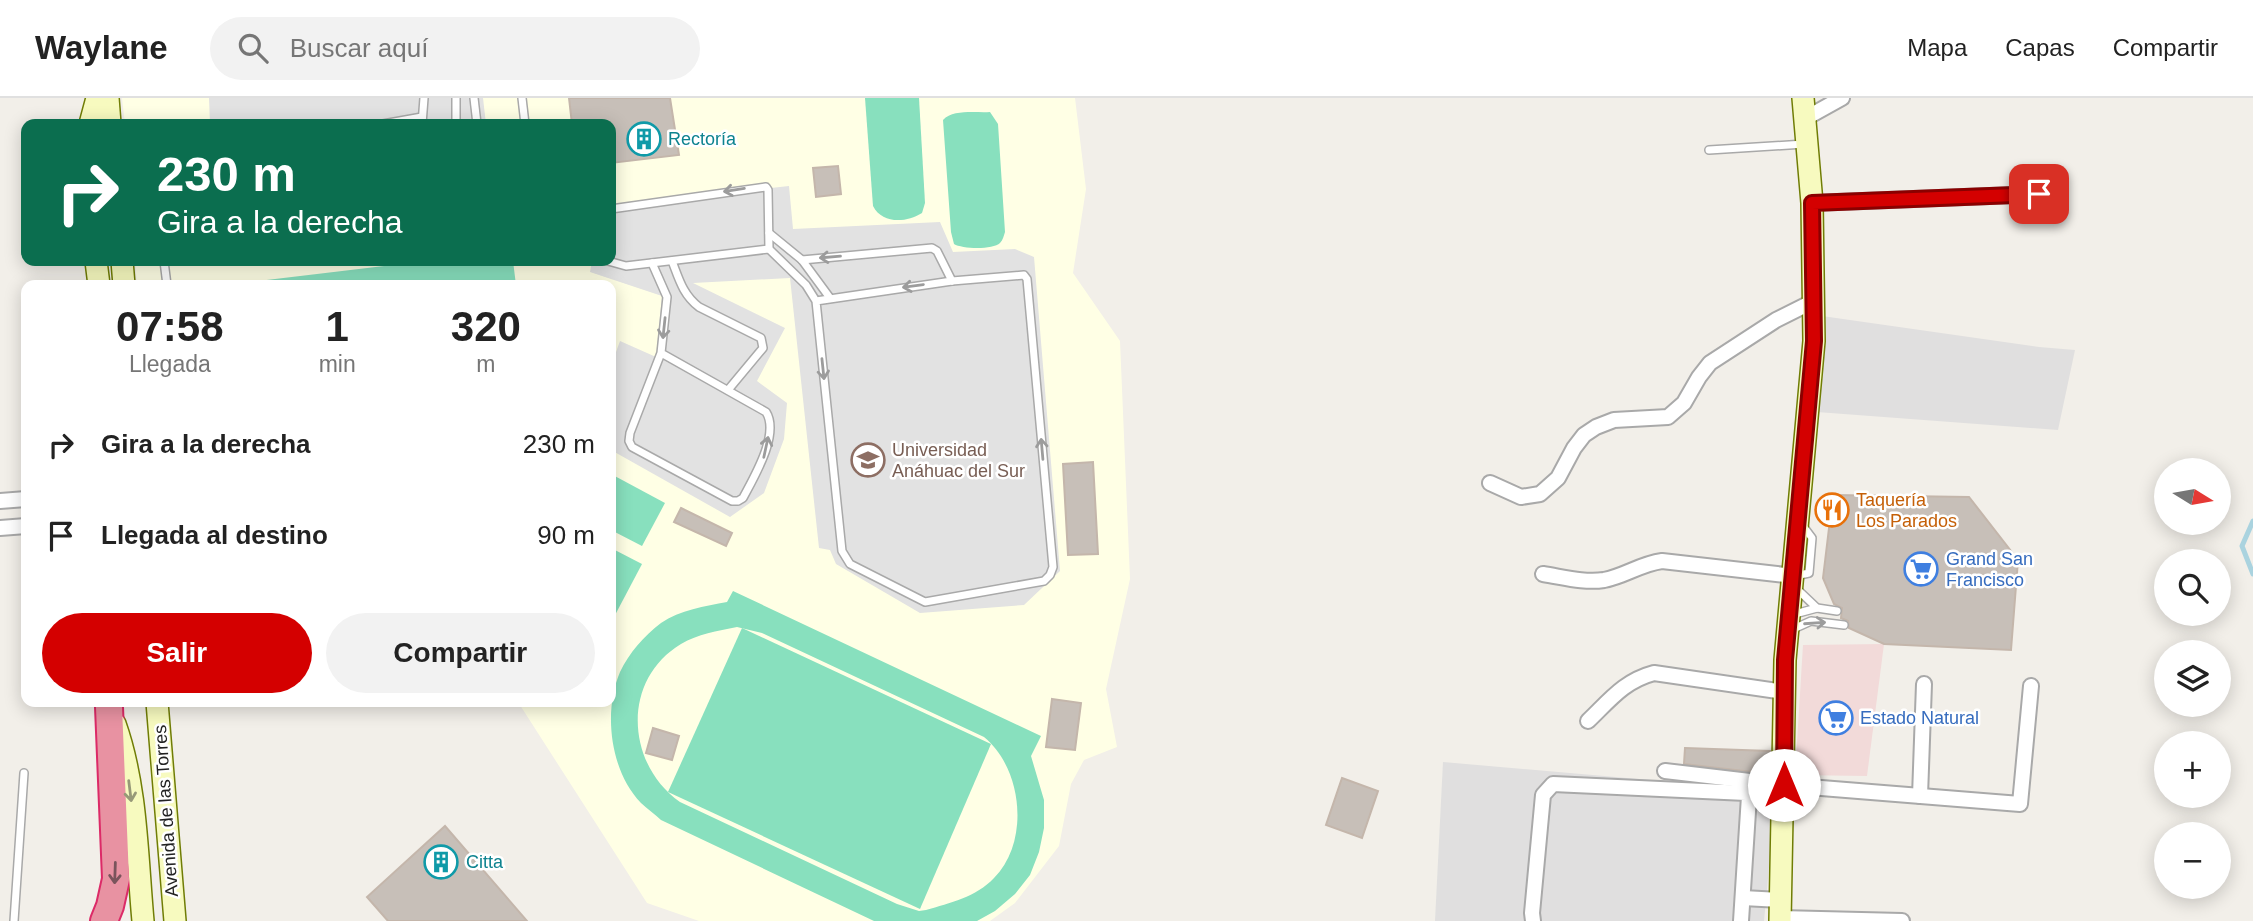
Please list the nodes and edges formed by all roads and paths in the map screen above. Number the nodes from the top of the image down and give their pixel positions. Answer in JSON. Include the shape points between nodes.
{"nodes":[{"id":1,"x":97,"y":98,"type":"edge"},
{"id":2,"x":108,"y":98,"type":"edge"},
{"id":3,"x":424,"y":98,"type":"edge"},
{"id":4,"x":456,"y":98,"type":"edge"},
{"id":5,"x":474,"y":98,"type":"edge"},
{"id":6,"x":522,"y":98,"type":"edge"},
{"id":7,"x":1842,"y":98,"type":"edge"},
{"id":8,"x":1805,"y":108,"type":"edge"},
{"id":9,"x":91,"y":119,"type":"edge"},
{"id":10,"x":110,"y":119,"type":"edge"},
{"id":11,"x":422,"y":119,"type":"edge"},
{"id":12,"x":456,"y":119,"type":"edge"},
{"id":13,"x":476,"y":119,"type":"edge"},
{"id":14,"x":525,"y":119,"type":"edge"},
{"id":15,"x":1808,"y":143,"type":"junction"},
{"id":16,"x":1709,"y":150,"type":"dead end"},
{"id":17,"x":2039,"y":194,"type":"dead end"},
{"id":18,"x":1812,"y":203,"type":"junction"},
{"id":19,"x":616,"y":208,"type":"edge"},
{"id":20,"x":769,"y":233,"type":"junction"},
{"id":21,"x":769,"y":249,"type":"junction"},
{"id":22,"x":802,"y":260,"type":"junction"},
{"id":23,"x":672,"y":261,"type":"junction"},
{"id":24,"x":616,"y":263,"type":"edge"},
{"id":25,"x":652,"y":263,"type":"junction"},
{"id":26,"x":952,"y":281,"type":"junction"},
{"id":27,"x":830,"y":298,"type":"junction"},
{"id":28,"x":816,"y":301,"type":"junction"},
{"id":29,"x":1814,"y":301,"type":"junction"},
{"id":30,"x":661,"y":353,"type":"junction"},
{"id":31,"x":728,"y":390,"type":"junction"},
{"id":32,"x":1490,"y":483,"type":"dead end"},
{"id":33,"x":21,"y":499,"type":"edge"},
{"id":34,"x":0,"y":501,"type":"edge"},
{"id":35,"x":21,"y":526,"type":"edge"},
{"id":36,"x":0,"y":528,"type":"edge"},
{"id":37,"x":1543,"y":574,"type":"dead end"},
{"id":38,"x":1794,"y":581,"type":"junction"},
{"id":39,"x":1817,"y":608,"type":"junction"},
{"id":40,"x":1837,"y":611,"type":"dead end"},
{"id":41,"x":1788,"y":624,"type":"junction"},
{"id":42,"x":1844,"y":625,"type":"dead end"},
{"id":43,"x":1924,"y":684,"type":"dead end"},
{"id":44,"x":2031,"y":686,"type":"dead end"},
{"id":45,"x":1784,"y":692,"type":"junction"},
{"id":46,"x":109,"y":707,"type":"edge"},
{"id":47,"x":110,"y":707,"type":"edge"},
{"id":48,"x":158,"y":707,"type":"edge"},
{"id":49,"x":1588,"y":721,"type":"dead end"},
{"id":50,"x":1665,"y":771,"type":"dead end"},
{"id":51,"x":24,"y":773,"type":"dead end"},
{"id":52,"x":1784,"y":785,"type":"junction"},
{"id":53,"x":1920,"y":796,"type":"junction"},
{"id":54,"x":1743,"y":898,"type":"junction"},
{"id":55,"x":1780,"y":913,"type":"edge"},
{"id":56,"x":13,"y":921,"type":"edge"},
{"id":57,"x":104,"y":921,"type":"edge"},
{"id":58,"x":143,"y":921,"type":"edge"},
{"id":59,"x":174,"y":921,"type":"edge"},
{"id":60,"x":1533,"y":921,"type":"edge"},
{"id":61,"x":1741,"y":921,"type":"edge"},
{"id":62,"x":1902,"y":921,"type":"edge"}],
"edges":[{"from":1,"to":9,"type":"main road"},
{"from":2,"to":10,"type":"main road"},
{"from":3,"to":11,"type":"lane"},
{"from":4,"to":12,"type":"lane"},
{"from":5,"to":13,"type":"lane"},
{"from":6,"to":14,"type":"lane"},
{"from":7,"to":8,"type":"street"},
{"from":8,"to":15,"type":"main road"},
{"from":15,"to":16,"type":"lane"},
{"from":15,"to":18,"type":"main road"},
{"from":17,"to":18,"type":"street"},
{"from":18,"to":29,"type":"main road"},
{"from":20,"to":19,"type":"lane","one_way":true,"via":[[768,190],[763,186]]},
{"from":20,"to":21,"type":"lane"},
{"from":20,"to":22,"type":"lane"},
{"from":21,"to":23,"type":"lane"},
{"from":21,"to":28,"type":"lane"},
{"from":26,"to":22,"type":"lane","one_way":true,"via":[[932,248]]},
{"from":22,"to":27,"type":"lane"},
{"from":23,"to":25,"type":"lane"},
{"from":23,"to":31,"type":"lane","via":[[691,301],[763,342],[763,348]]},
{"from":24,"to":25,"type":"lane"},
{"from":25,"to":30,"type":"lane","one_way":true,"via":[[667,297]]},
{"from":26,"to":27,"type":"lane","one_way":true},
{"from":28,"to":26,"type":"lane","one_way":true,"via":[[842,551],[850,564],[925,602],[1044,581],[1052,567],[1027,279],[1024,275]]},
{"from":27,"to":28,"type":"lane"},
{"from":29,"to":32,"type":"street","via":[[1710,363],[1685,403],[1668,417],[1614,421],[1584,435],[1558,478],[1540,494],[1521,497]]},
{"from":29,"to":38,"type":"main road"},
{"from":30,"to":31,"type":"lane"},
{"from":30,"to":31,"type":"lane","one_way":true,"via":[[630,433],[632,447],[738,501],[763,459],[771,425],[766,412]]},
{"from":33,"to":34,"type":"street"},
{"from":35,"to":36,"type":"street"},
{"from":37,"to":38,"type":"street","via":[[1605,580],[1662,561]]},
{"from":38,"to":39,"type":"lane"},
{"from":38,"to":41,"type":"main road"},
{"from":39,"to":40,"type":"lane"},
{"from":39,"to":41,"type":"lane"},
{"from":41,"to":42,"type":"lane","one_way":true},
{"from":41,"to":45,"type":"main road"},
{"from":43,"to":53,"type":"street"},
{"from":44,"to":53,"type":"street","via":[[2020,804]]},
{"from":45,"to":49,"type":"street","via":[[1654,673],[1623,687]]},
{"from":45,"to":52,"type":"main road"},
{"from":46,"to":57,"type":"highway","one_way":true,"via":[[116,879]]},
{"from":47,"to":58,"type":"main road","name":"Avenida de las Torres","one_way":true,"via":[[124,748]]},
{"from":48,"to":59,"type":"main road","name":"Avenida de las Torres"},
{"from":50,"to":52,"type":"street"},
{"from":51,"to":56,"type":"lane"},
{"from":52,"to":53,"type":"street"},
{"from":52,"to":55,"type":"main road"},
{"from":54,"to":55,"type":"street"},
{"from":54,"to":60,"type":"street","via":[[1750,802],[1746,793],[1553,784],[1543,795]]},
{"from":54,"to":61,"type":"street"},
{"from":55,"to":62,"type":"street"}]}
